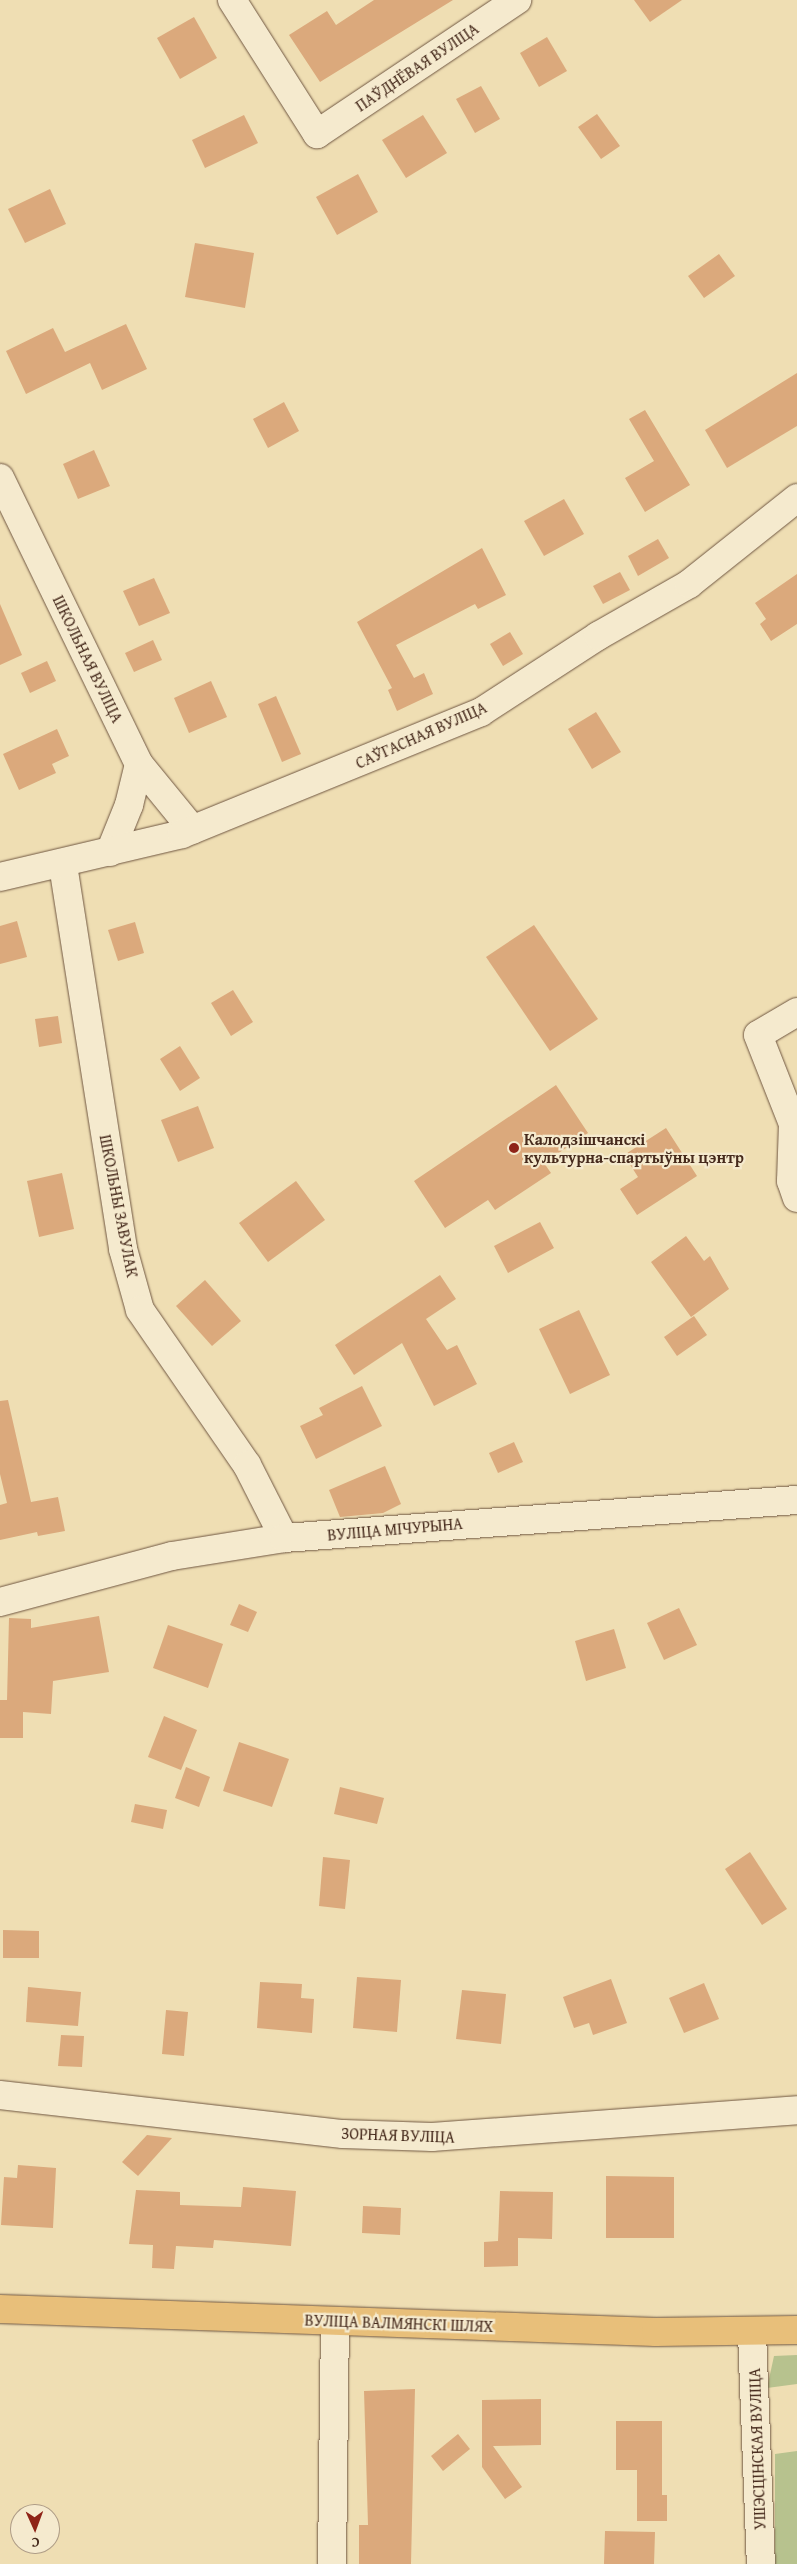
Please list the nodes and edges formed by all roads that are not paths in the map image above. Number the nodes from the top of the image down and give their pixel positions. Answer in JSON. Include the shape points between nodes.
{"nodes":[{"id":1,"x":232,"y":0,"type":"edge"},
{"id":2,"x":517,"y":0,"type":"edge"},
{"id":3,"x":0,"y":478,"type":"edge"},
{"id":4,"x":797,"y":498,"type":"edge"},
{"id":5,"x":139,"y":764,"type":"junction"},
{"id":6,"x":193,"y":830,"type":"junction"},
{"id":7,"x":110,"y":852,"type":"junction"},
{"id":8,"x":63,"y":865,"type":"junction"},
{"id":9,"x":0,"y":877,"type":"edge"},
{"id":10,"x":797,"y":1012,"type":"edge"},
{"id":11,"x":797,"y":1198,"type":"edge"},
{"id":12,"x":797,"y":1500,"type":"edge"},
{"id":13,"x":284,"y":1538,"type":"junction"},
{"id":14,"x":0,"y":1602,"type":"edge"},
{"id":15,"x":0,"y":2095,"type":"edge"},
{"id":16,"x":797,"y":2110,"type":"edge"},
{"id":17,"x":0,"y":2309,"type":"edge"},
{"id":18,"x":335,"y":2321,"type":"junction"},
{"id":19,"x":797,"y":2330,"type":"edge"},
{"id":20,"x":752,"y":2333,"type":"junction"},
{"id":21,"x":332,"y":2564,"type":"edge"},
{"id":22,"x":761,"y":2564,"type":"edge"}],
"edges":[{"from":1,"to":2,"type":"street","name":"ПАЎДНЁВАЯ ВУЛІЦА","via":[[317,134]]},
{"from":3,"to":5,"type":"street","name":"ШКОЛЬНАЯ ВУЛІЦА"},
{"from":4,"to":6,"type":"street","name":"САЎГАСНАЯ ВУЛІЦА","via":[[689,584],[598,636],[481,712]]},
{"from":5,"to":6,"type":"street","name":"ШКОЛЬНАЯ ВУЛІЦА"},
{"from":5,"to":7,"type":"street","via":[[129,805]]},
{"from":6,"to":7,"type":"street","name":"САЎГАСНАЯ ВУЛІЦА"},
{"from":7,"to":8,"type":"street","name":"САЎГАСНАЯ ВУЛІЦА"},
{"from":8,"to":9,"type":"street","name":"САЎГАСНАЯ ВУЛІЦА"},
{"from":8,"to":13,"type":"street","name":"ШКОЛЬНЫ ЗАВУЛАК","via":[[124,1249],[140,1310],[247,1465]]},
{"from":10,"to":11,"type":"street","via":[[758,1035],[793,1124],[791,1181]]},
{"from":12,"to":13,"type":"street","name":"ВУЛІЦА МІЧУРЫНА"},
{"from":13,"to":14,"type":"street","name":"ВУЛІЦА МІЧУРЫНА","via":[[172,1556]]},
{"from":15,"to":16,"type":"street","name":"ЗОРНАЯ ВУЛІЦА","via":[[343,2134],[432,2138]]},
{"from":17,"to":18,"type":"main road","name":"ВУЛІЦА ВАЛМЯНСКІ ШЛЯХ"},
{"from":18,"to":20,"type":"main road","name":"ВУЛІЦА ВАЛМЯНСКІ ШЛЯХ"},
{"from":18,"to":21,"type":"street"},
{"from":19,"to":20,"type":"main road","name":"ВУЛІЦА ВАЛМЯНСКІ ШЛЯХ"},
{"from":20,"to":22,"type":"street","name":"УШЭСЦІНСКАЯ ВУЛІЦА"}]}
